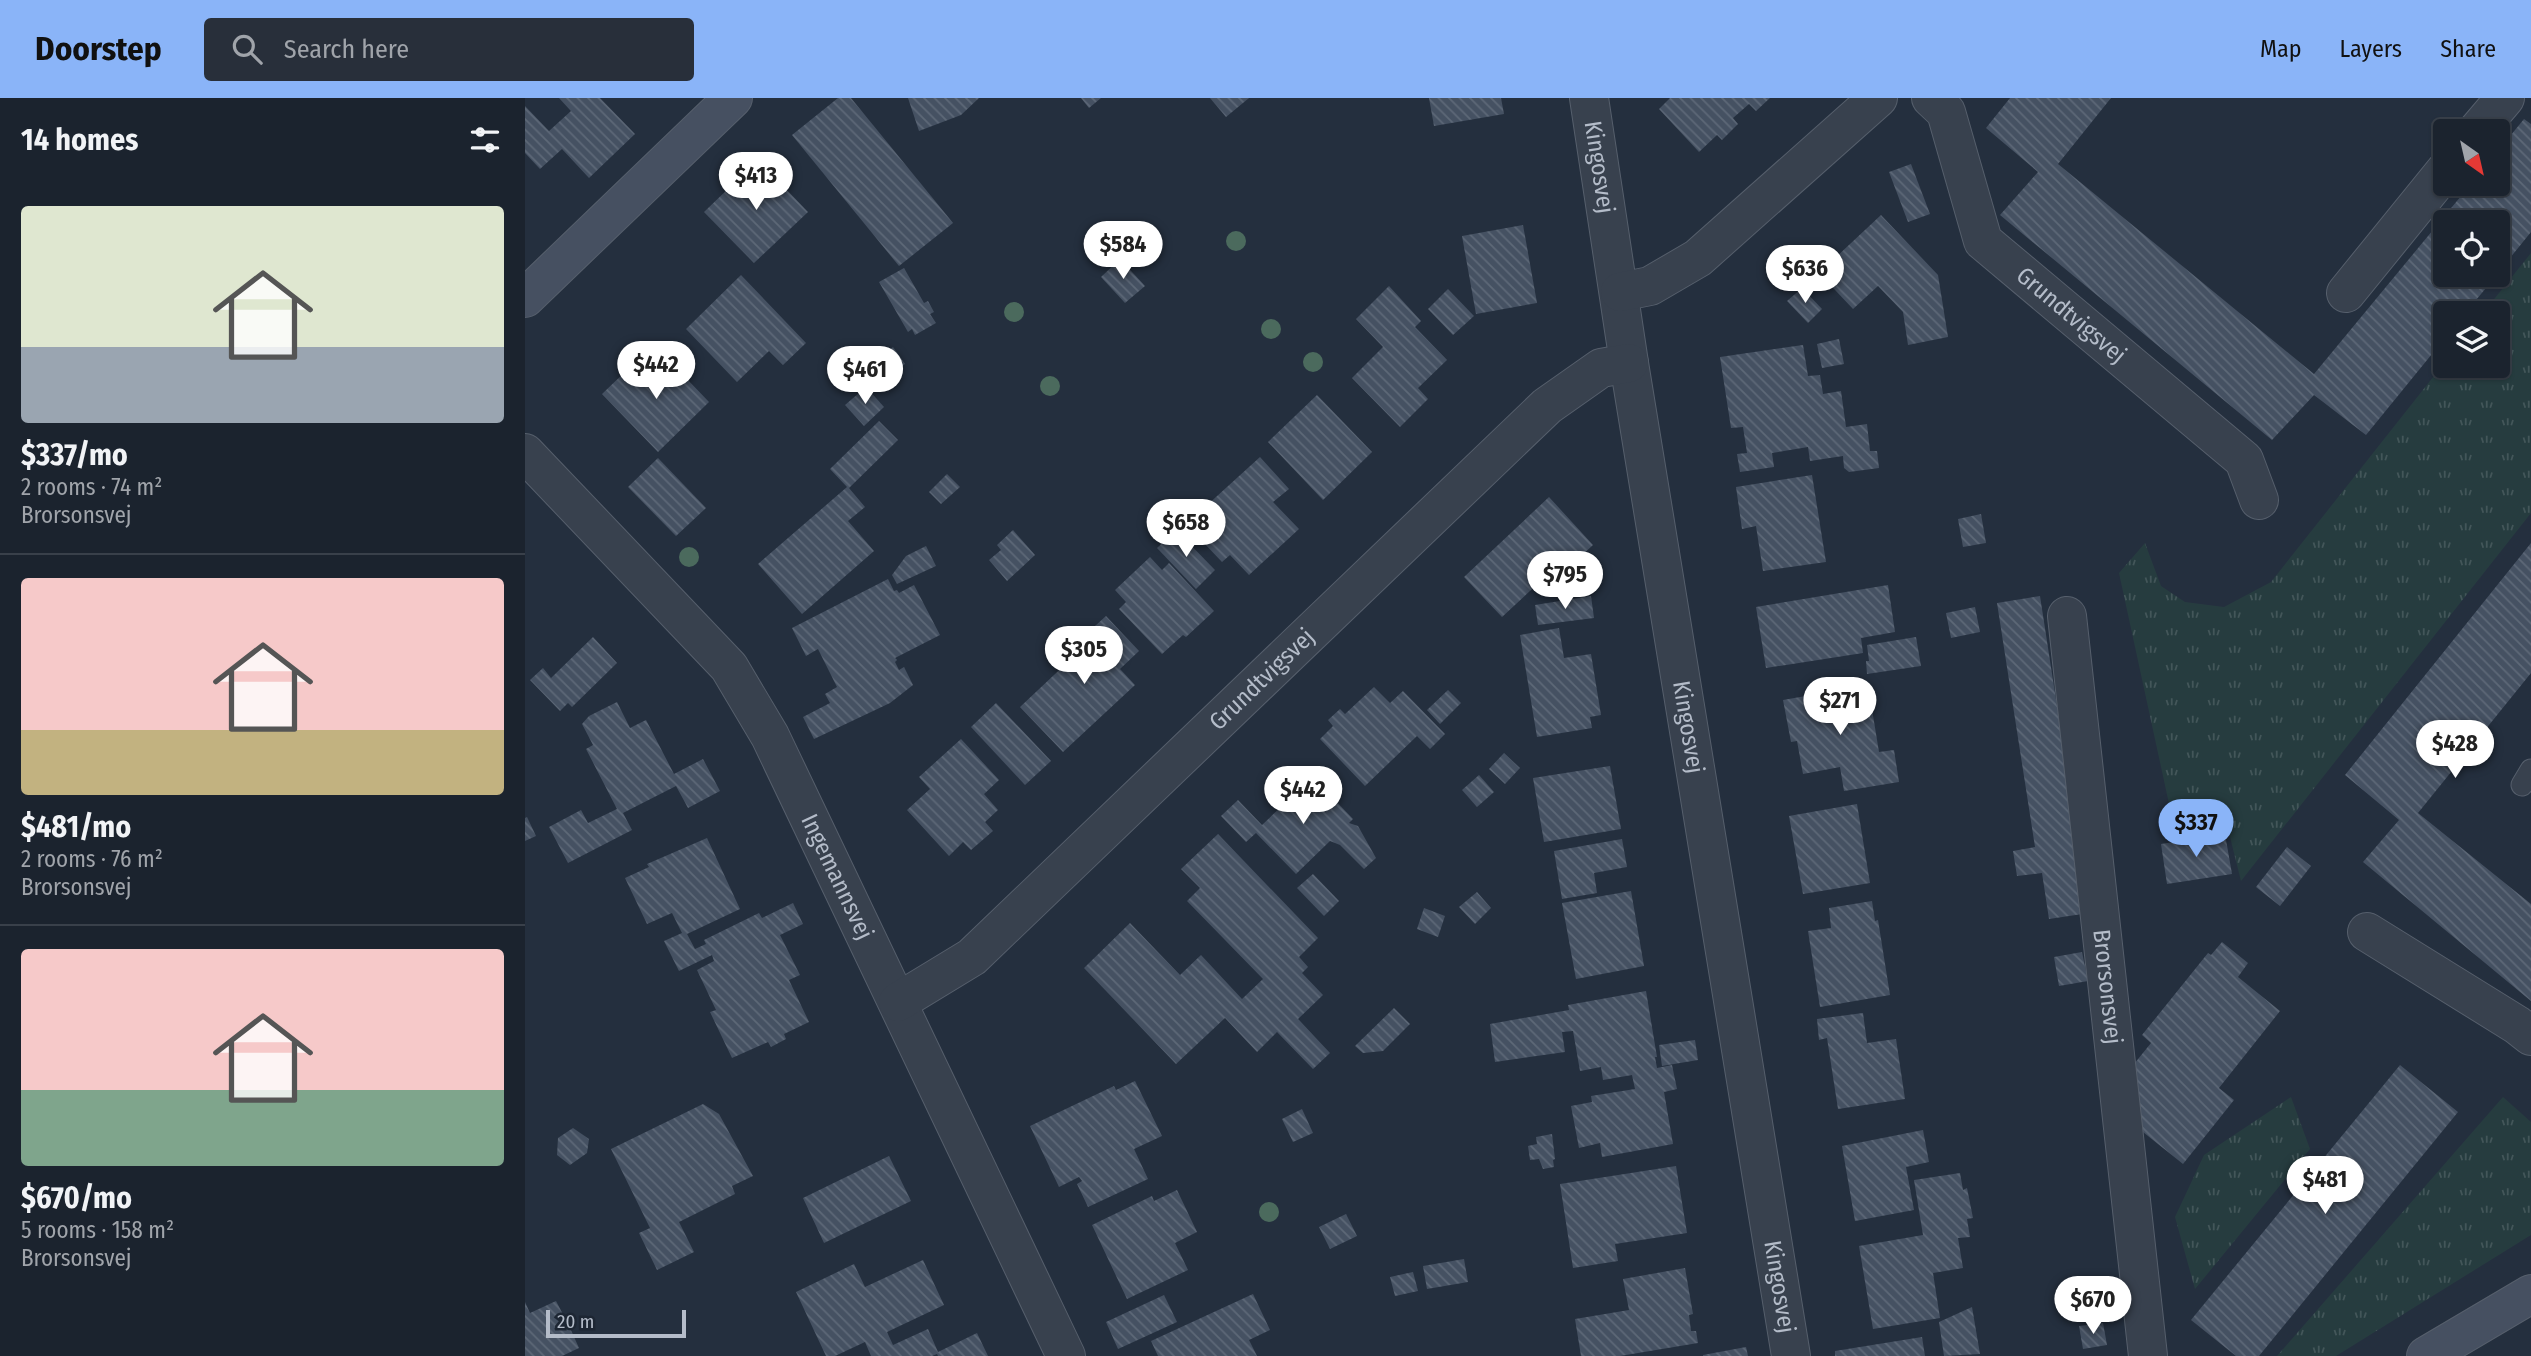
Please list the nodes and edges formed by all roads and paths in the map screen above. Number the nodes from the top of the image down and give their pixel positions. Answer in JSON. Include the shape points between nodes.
{"nodes":[{"id":1,"x":733,"y":98,"type":"edge"},
{"id":2,"x":1589,"y":98,"type":"edge"},
{"id":3,"x":1878,"y":98,"type":"edge"},
{"id":4,"x":1931,"y":98,"type":"edge"},
{"id":5,"x":2505,"y":98,"type":"edge"},
{"id":6,"x":2487,"y":119,"type":"edge"},
{"id":7,"x":2433,"y":186,"type":"edge"},
{"id":8,"x":1620,"y":292,"type":"junction"},
{"id":9,"x":2346,"y":293,"type":"dead end"},
{"id":10,"x":525,"y":298,"type":"edge"},
{"id":11,"x":1629,"y":363,"type":"junction"},
{"id":12,"x":525,"y":453,"type":"edge"},
{"id":13,"x":2259,"y":500,"type":"dead end"},
{"id":14,"x":2067,"y":616,"type":"dead end"},
{"id":15,"x":2367,"y":932,"type":"dead end"},
{"id":16,"x":898,"y":1002,"type":"junction"},
{"id":17,"x":2531,"y":1036,"type":"edge"},
{"id":18,"x":2531,"y":1294,"type":"edge"},
{"id":19,"x":1066,"y":1356,"type":"edge"},
{"id":20,"x":1791,"y":1356,"type":"edge"},
{"id":21,"x":2148,"y":1356,"type":"edge"},
{"id":22,"x":2426,"y":1356,"type":"edge"}],
"edges":[{"from":1,"to":10,"type":"street"},
{"from":2,"to":8,"type":"street","name":"Kingosvej"},
{"from":3,"to":8,"type":"street","via":[[1698,258],[1650,286]]},
{"from":4,"to":13,"type":"street","name":"Grundtvigsvej","via":[[1946,112],[1983,241],[2244,460]]},
{"from":5,"to":6,"type":"street"},
{"from":7,"to":9,"type":"street"},
{"from":8,"to":11,"type":"street","name":"Kingosvej"},
{"from":11,"to":16,"type":"street","name":"Grundtvigsvej","via":[[1601,368],[1547,406],[972,957]]},
{"from":11,"to":20,"type":"street","name":"Kingosvej"},
{"from":12,"to":16,"type":"street","name":"Ingemannsvej","via":[[729,667],[769,736]]},
{"from":14,"to":21,"type":"street","name":"Brorsonsvej"},
{"from":15,"to":17,"type":"street"},
{"from":16,"to":19,"type":"street","name":"Ingemannsvej"},
{"from":18,"to":22,"type":"street"}]}
